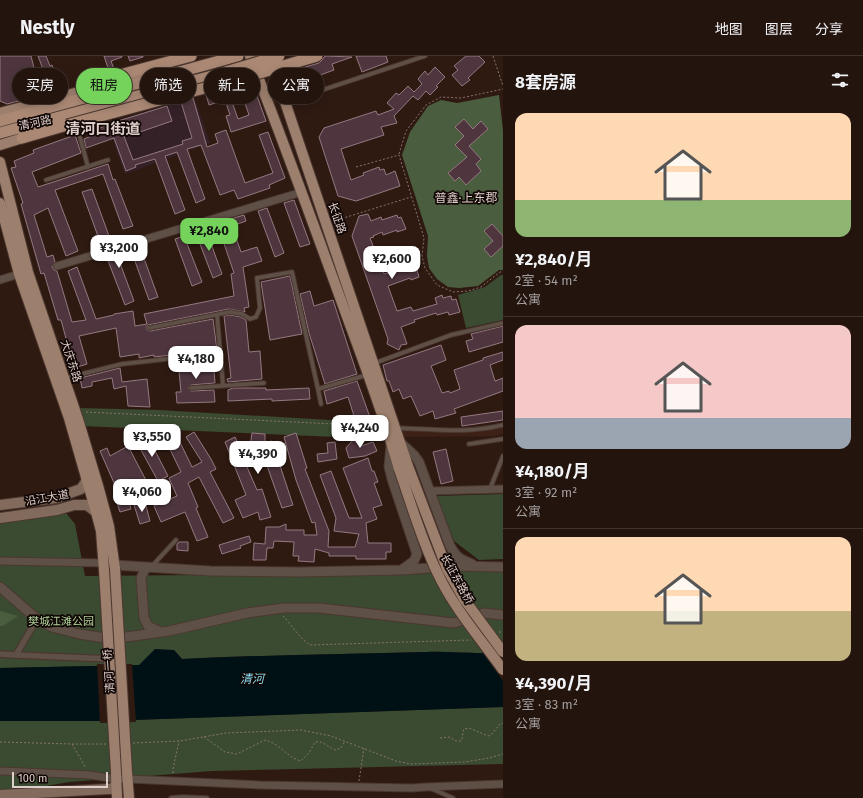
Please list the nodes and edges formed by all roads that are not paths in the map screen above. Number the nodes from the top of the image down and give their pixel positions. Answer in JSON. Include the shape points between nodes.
{"nodes":[{"id":1,"x":191,"y":56,"type":"edge"},
{"id":2,"x":238,"y":56,"type":"edge"},
{"id":3,"x":250,"y":56,"type":"edge"},
{"id":4,"x":267,"y":56,"type":"edge"},
{"id":5,"x":279,"y":56,"type":"edge"},
{"id":6,"x":306,"y":56,"type":"edge"},
{"id":7,"x":317,"y":56,"type":"edge"},
{"id":8,"x":425,"y":56,"type":"edge"},
{"id":9,"x":224,"y":57,"type":"edge"},
{"id":10,"x":271,"y":66,"type":"junction"},
{"id":11,"x":255,"y":68,"type":"edge"},
{"id":12,"x":291,"y":68,"type":"edge"},
{"id":13,"x":260,"y":70,"type":"edge"},
{"id":14,"x":132,"y":72,"type":"edge"},
{"id":15,"x":132,"y":79,"type":"edge"},
{"id":16,"x":260,"y":81,"type":"edge"},
{"id":17,"x":204,"y":86,"type":"edge"},
{"id":18,"x":260,"y":88,"type":"edge"},
{"id":19,"x":263,"y":89,"type":"junction"},
{"id":20,"x":324,"y":89,"type":"edge"},
{"id":21,"x":76,"y":93,"type":"edge"},
{"id":22,"x":286,"y":104,"type":"edge"},
{"id":23,"x":0,"y":113,"type":"edge"},
{"id":24,"x":0,"y":121,"type":"edge"},
{"id":25,"x":72,"y":126,"type":"junction"},
{"id":26,"x":0,"y":133,"type":"edge"},
{"id":27,"x":22,"y":138,"type":"joint"},
{"id":28,"x":0,"y":145,"type":"edge"},
{"id":29,"x":108,"y":160,"type":"dead end"},
{"id":30,"x":0,"y":162,"type":"edge"},
{"id":31,"x":88,"y":167,"type":"junction"},
{"id":32,"x":46,"y":180,"type":"dead end"},
{"id":33,"x":302,"y":192,"type":"junction"},
{"id":34,"x":0,"y":203,"type":"edge"},
{"id":35,"x":57,"y":266,"type":"dead end"},
{"id":36,"x":19,"y":274,"type":"junction"},
{"id":37,"x":0,"y":280,"type":"edge"},
{"id":38,"x":217,"y":315,"type":"junction"},
{"id":39,"x":503,"y":323,"type":"edge"},
{"id":40,"x":149,"y":328,"type":"dead end"},
{"id":41,"x":220,"y":353,"type":"junction"},
{"id":42,"x":375,"y":363,"type":"junction"},
{"id":43,"x":368,"y":374,"type":"junction"},
{"id":44,"x":64,"y":378,"type":"junction"},
{"id":45,"x":264,"y":383,"type":"dead end"},
{"id":46,"x":223,"y":385,"type":"junction"},
{"id":47,"x":191,"y":388,"type":"dead end"},
{"id":48,"x":318,"y":389,"type":"junction"},
{"id":49,"x":321,"y":404,"type":"dead end"},
{"id":50,"x":503,"y":425,"type":"edge"},
{"id":51,"x":394,"y":429,"type":"junction"},
{"id":52,"x":503,"y":439,"type":"edge"},
{"id":53,"x":391,"y":441,"type":"junction"},
{"id":54,"x":402,"y":444,"type":"junction"},
{"id":55,"x":469,"y":444,"type":"dead end"},
{"id":56,"x":503,"y":456,"type":"edge"},
{"id":57,"x":403,"y":467,"type":"junction"},
{"id":58,"x":87,"y":480,"type":"junction"},
{"id":59,"x":503,"y":489,"type":"edge"},
{"id":60,"x":490,"y":490,"type":"junction"},
{"id":61,"x":430,"y":491,"type":"junction"},
{"id":62,"x":0,"y":505,"type":"edge"},
{"id":63,"x":96,"y":512,"type":"junction"},
{"id":64,"x":0,"y":518,"type":"edge"},
{"id":65,"x":176,"y":540,"type":"dead end"},
{"id":66,"x":450,"y":546,"type":"junction"},
{"id":67,"x":417,"y":554,"type":"junction"},
{"id":68,"x":0,"y":561,"type":"edge"},
{"id":69,"x":104,"y":566,"type":"junction"},
{"id":70,"x":456,"y":566,"type":"junction"},
{"id":71,"x":479,"y":566,"type":"junction"},
{"id":72,"x":114,"y":567,"type":"junction"},
{"id":73,"x":132,"y":567,"type":"junction"},
{"id":74,"x":503,"y":567,"type":"edge"},
{"id":75,"x":148,"y":568,"type":"junction"},
{"id":76,"x":422,"y":568,"type":"junction"},
{"id":77,"x":402,"y":570,"type":"junction"},
{"id":78,"x":141,"y":578,"type":"junction"},
{"id":79,"x":0,"y":587,"type":"edge"},
{"id":80,"x":503,"y":615,"type":"edge"},
{"id":81,"x":37,"y":619,"type":"junction"},
{"id":82,"x":163,"y":632,"type":"junction"},
{"id":83,"x":112,"y":639,"type":"junction"},
{"id":84,"x":503,"y":652,"type":"edge"},
{"id":85,"x":0,"y":654,"type":"edge"},
{"id":86,"x":16,"y":655,"type":"junction"},
{"id":87,"x":503,"y":670,"type":"edge"},
{"id":88,"x":0,"y":771,"type":"edge"},
{"id":89,"x":128,"y":776,"type":"junction"},
{"id":90,"x":116,"y":778,"type":"junction"},
{"id":91,"x":503,"y":784,"type":"edge"},
{"id":92,"x":426,"y":786,"type":"junction"},
{"id":93,"x":0,"y":795,"type":"edge"},
{"id":94,"x":50,"y":798,"type":"edge"},
{"id":95,"x":116,"y":798,"type":"edge"},
{"id":96,"x":129,"y":798,"type":"edge"},
{"id":97,"x":171,"y":798,"type":"edge"},
{"id":98,"x":207,"y":798,"type":"edge"},
{"id":99,"x":453,"y":798,"type":"edge"}],
"edges":[{"from":1,"to":14,"type":"highway"},
{"from":2,"to":24,"type":"highway"},
{"from":3,"to":11,"type":"main road"},
{"from":4,"to":10,"type":"main road","name":"长征路"},
{"from":5,"to":26,"type":"highway","bridge":true},
{"from":6,"to":10,"type":"main road"},
{"from":6,"to":12,"type":"main road"},
{"from":7,"to":25,"type":"highway","bridge":true},
{"from":8,"to":20,"type":"lane"},
{"from":9,"to":15,"type":"main road","name":"清河路"},
{"from":10,"to":13,"type":"main road"},
{"from":16,"to":19,"type":"main road"},
{"from":17,"to":25,"type":"main road"},
{"from":18,"to":19,"type":"main road"},
{"from":19,"to":33,"type":"main road"},
{"from":21,"to":23,"type":"main road","name":"清河路"},
{"from":22,"to":42,"type":"main road","name":"长征路"},
{"from":25,"to":27,"type":"highway"},
{"from":25,"to":31,"type":"lane"},
{"from":27,"to":28,"type":"main road","name":"清河路"},
{"from":29,"to":31,"type":"lane"},
{"from":30,"to":44,"type":"main road","name":"大庆东路","via":[[28,272]]},
{"from":31,"to":32,"type":"lane"},
{"from":33,"to":35,"type":"street"},
{"from":33,"to":43,"type":"main road"},
{"from":34,"to":36,"type":"main road","name":"大庆东路"},
{"from":36,"to":37,"type":"street"},
{"from":36,"to":58,"type":"main road","name":"大庆东路","via":[[69,418]]},
{"from":38,"to":40,"type":"lane"},
{"from":38,"to":41,"type":"lane"},
{"from":38,"to":48,"type":"lane","via":[[230,312],[242,314],[250,319],[256,317],[260,308],[256,278],[292,272]]},
{"from":39,"to":42,"type":"lane","via":[[452,335]]},
{"from":41,"to":44,"type":"lane","via":[[122,364]]},
{"from":41,"to":46,"type":"lane"},
{"from":42,"to":51,"type":"main road","name":"长征路"},
{"from":43,"to":48,"type":"lane"},
{"from":43,"to":51,"type":"main road"},
{"from":44,"to":72,"type":"main road","name":"大庆东路","via":[[109,526]]},
{"from":45,"to":46,"type":"lane"},
{"from":46,"to":47,"type":"lane"},
{"from":48,"to":49,"type":"lane"},
{"from":50,"to":51,"type":"lane","via":[[466,430]]},
{"from":51,"to":53,"type":"main road"},
{"from":51,"to":54,"type":"main road"},
{"from":52,"to":55,"type":"lane"},
{"from":53,"to":57,"type":"main road"},
{"from":53,"to":67,"type":"street","via":[[389,467]]},
{"from":54,"to":57,"type":"main road"},
{"from":54,"to":61,"type":"street","via":[[419,462]]},
{"from":56,"to":60,"type":"lane"},
{"from":57,"to":84,"type":"main road","name":"长征东路桥","bridge":true,"via":[[447,569],[464,599]]},
{"from":57,"to":87,"type":"main road","name":"长征东路桥","bridge":true,"via":[[422,535],[437,572],[456,605]]},
{"from":58,"to":62,"type":"main road","name":"沿江大道","via":[[81,489],[56,498]]},
{"from":58,"to":63,"type":"main road","name":"大庆东路"},
{"from":59,"to":60,"type":"street"},
{"from":60,"to":61,"type":"street"},
{"from":61,"to":66,"type":"street"},
{"from":63,"to":64,"type":"main road","name":"沿江大道","via":[[87,505],[74,505]]},
{"from":63,"to":69,"type":"main road","name":"大庆东路","via":[[101,531]]},
{"from":65,"to":75,"type":"lane"},
{"from":66,"to":70,"type":"street"},
{"from":66,"to":71,"type":"street","via":[[459,559]]},
{"from":67,"to":76,"type":"street"},
{"from":67,"to":77,"type":"street","via":[[414,562]]},
{"from":68,"to":69,"type":"street"},
{"from":69,"to":90,"type":"main road","name":"清河一桥","bridge":true},
{"from":70,"to":71,"type":"street"},
{"from":70,"to":76,"type":"street"},
{"from":71,"to":74,"type":"street"},
{"from":72,"to":73,"type":"street"},
{"from":72,"to":89,"type":"main road","name":"清河一桥","bridge":true},
{"from":73,"to":75,"type":"street"},
{"from":73,"to":78,"type":"street","via":[[139,572]]},
{"from":75,"to":77,"type":"street","via":[[299,572]]},
{"from":75,"to":78,"type":"street"},
{"from":76,"to":77,"type":"street"},
{"from":78,"to":82,"type":"street","via":[[146,623],[153,629]]},
{"from":79,"to":81,"type":"street"},
{"from":80,"to":82,"type":"street","via":[[484,613],[454,623],[319,608],[284,608],[247,613]]},
{"from":81,"to":83,"type":"street","via":[[52,627]]},
{"from":81,"to":86,"type":"street"},
{"from":82,"to":83,"type":"street"},
{"from":83,"to":86,"type":"street","via":[[113,659]]},
{"from":85,"to":86,"type":"street"},
{"from":88,"to":90,"type":"street"},
{"from":89,"to":90,"type":"street"},
{"from":89,"to":92,"type":"street","via":[[260,785],[412,788]]},
{"from":89,"to":96,"type":"main road","name":"清河一桥"},
{"from":90,"to":93,"type":"main road","via":[[112,789]]},
{"from":90,"to":95,"type":"main road","name":"清河一桥"},
{"from":91,"to":92,"type":"street"},
{"from":92,"to":99,"type":"lane"},
{"from":94,"to":95,"type":"main road","via":[[108,795]]},
{"from":97,"to":98,"type":"lane"}]}
